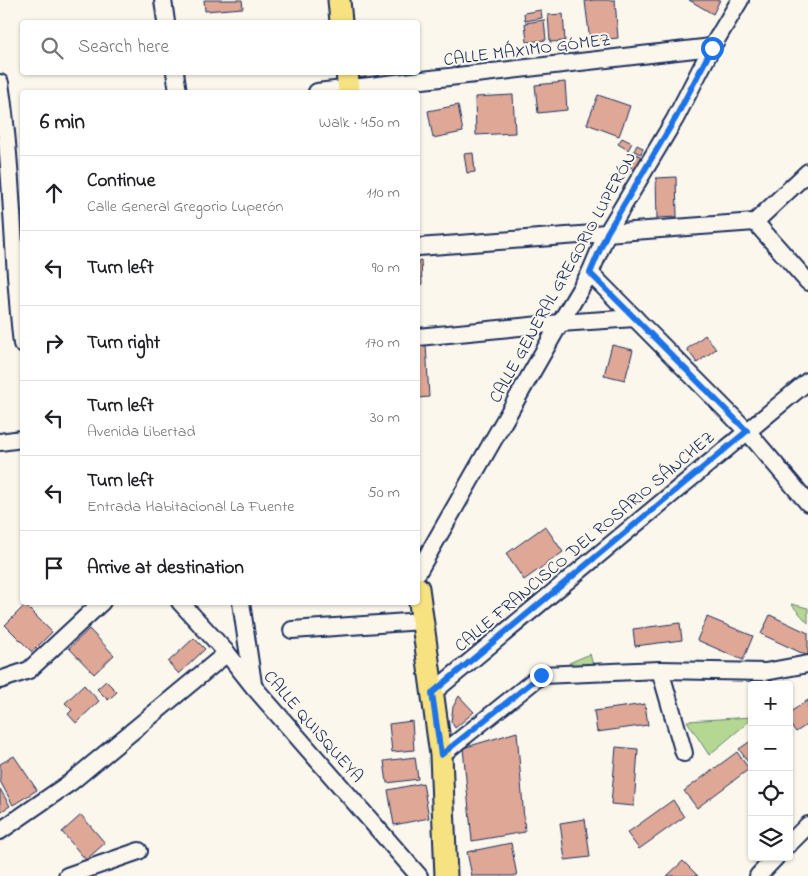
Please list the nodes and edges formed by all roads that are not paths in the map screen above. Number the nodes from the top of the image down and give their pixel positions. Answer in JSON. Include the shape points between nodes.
{"nodes":[{"id":1,"x":163,"y":0,"type":"edge"},
{"id":2,"x":339,"y":0,"type":"edge"},
{"id":3,"x":740,"y":0,"type":"edge"},
{"id":4,"x":166,"y":20,"type":"edge"},
{"id":5,"x":341,"y":20,"type":"edge"},
{"id":6,"x":712,"y":48,"type":"junction"},
{"id":7,"x":175,"y":75,"type":"edge"},
{"id":8,"x":0,"y":83,"type":"edge"},
{"id":9,"x":348,"y":85,"type":"edge"},
{"id":10,"x":178,"y":90,"type":"edge"},
{"id":11,"x":326,"y":90,"type":"edge"},
{"id":12,"x":10,"y":126,"type":"edge"},
{"id":13,"x":808,"y":172,"type":"edge"},
{"id":14,"x":755,"y":222,"type":"junction"},
{"id":15,"x":607,"y":233,"type":"junction"},
{"id":16,"x":420,"y":247,"type":"edge"},
{"id":17,"x":590,"y":273,"type":"junction"},
{"id":18,"x":808,"y":282,"type":"edge"},
{"id":19,"x":13,"y":292,"type":"edge"},
{"id":20,"x":635,"y":318,"type":"junction"},
{"id":21,"x":560,"y":323,"type":"junction"},
{"id":22,"x":20,"y":332,"type":"edge"},
{"id":23,"x":420,"y":337,"type":"edge"},
{"id":24,"x":808,"y":381,"type":"edge"},
{"id":25,"x":747,"y":431,"type":"junction"},
{"id":26,"x":20,"y":439,"type":"edge"},
{"id":27,"x":0,"y":442,"type":"edge"},
{"id":28,"x":808,"y":503,"type":"edge"},
{"id":29,"x":420,"y":568,"type":"edge"},
{"id":30,"x":99,"y":605,"type":"edge"},
{"id":31,"x":183,"y":605,"type":"edge"},
{"id":32,"x":240,"y":605,"type":"edge"},
{"id":33,"x":420,"y":605,"type":"edge"},
{"id":34,"x":422,"y":622,"type":"junction"},
{"id":35,"x":292,"y":630,"type":"dead end"},
{"id":36,"x":227,"y":654,"type":"junction"},
{"id":37,"x":808,"y":664,"type":"edge"},
{"id":38,"x":660,"y":670,"type":"junction"},
{"id":39,"x":0,"y":680,"type":"edge"},
{"id":40,"x":253,"y":686,"type":"junction"},
{"id":41,"x":432,"y":693,"type":"junction"},
{"id":42,"x":684,"y":754,"type":"dead end"},
{"id":43,"x":441,"y":755,"type":"junction"},
{"id":44,"x":808,"y":825,"type":"edge"},
{"id":45,"x":0,"y":831,"type":"edge"},
{"id":46,"x":793,"y":840,"type":"edge"},
{"id":47,"x":139,"y":851,"type":"dead end"},
{"id":48,"x":772,"y":861,"type":"edge"},
{"id":49,"x":67,"y":876,"type":"edge"},
{"id":50,"x":419,"y":876,"type":"edge"},
{"id":51,"x":446,"y":876,"type":"edge"},
{"id":52,"x":758,"y":876,"type":"edge"}],
"edges":[{"from":1,"to":4,"type":"street"},
{"from":2,"to":5,"type":"main road"},
{"from":3,"to":6,"type":"street","name":"CALLE GENERAL GREGORIO LUPERÓN"},
{"from":6,"to":9,"type":"street","name":"CALLE MÁXIMO GÓMEZ"},
{"from":6,"to":15,"type":"street","name":"CALLE GENERAL GREGORIO LUPERÓN","via":[[675,119]]},
{"from":7,"to":10,"type":"street"},
{"from":8,"to":12,"type":"street"},
{"from":9,"to":11,"type":"street","name":"CALLE MÁXIMO GÓMEZ"},
{"from":12,"to":19,"type":"street"},
{"from":13,"to":14,"type":"street"},
{"from":14,"to":15,"type":"street"},
{"from":14,"to":18,"type":"street"},
{"from":15,"to":16,"type":"street"},
{"from":15,"to":17,"type":"street","name":"CALLE GENERAL GREGORIO LUPERÓN"},
{"from":17,"to":20,"type":"street"},
{"from":17,"to":21,"type":"street","name":"CALLE GENERAL GREGORIO LUPERÓN"},
{"from":19,"to":22,"type":"street"},
{"from":20,"to":21,"type":"street"},
{"from":20,"to":25,"type":"street"},
{"from":21,"to":23,"type":"street"},
{"from":21,"to":29,"type":"street","name":"CALLE GENERAL GREGORIO LUPERÓN"},
{"from":24,"to":25,"type":"street","name":"CALLE FRANCISCO DEL ROSARIO SÁNCHEZ"},
{"from":25,"to":28,"type":"street"},
{"from":25,"to":41,"type":"street","name":"CALLE FRANCISCO DEL ROSARIO SÁNCHEZ"},
{"from":26,"to":27,"type":"street"},
{"from":30,"to":39,"type":"street","via":[[29,670]]},
{"from":31,"to":36,"type":"street","name":"CALLE QUISQUEYA"},
{"from":32,"to":40,"type":"street"},
{"from":33,"to":34,"type":"main road"},
{"from":34,"to":35,"type":"street"},
{"from":34,"to":41,"type":"main road"},
{"from":36,"to":40,"type":"street","name":"CALLE QUISQUEYA"},
{"from":36,"to":45,"type":"street","via":[[71,782]]},
{"from":37,"to":38,"type":"street","via":[[765,672]]},
{"from":38,"to":42,"type":"street"},
{"from":38,"to":43,"type":"street","via":[[541,675]]},
{"from":40,"to":50,"type":"street","name":"CALLE QUISQUEYA"},
{"from":41,"to":43,"type":"main road"},
{"from":43,"to":51,"type":"main road"},
{"from":44,"to":46,"type":"street"},
{"from":47,"to":49,"type":"street"},
{"from":48,"to":52,"type":"street"}]}
